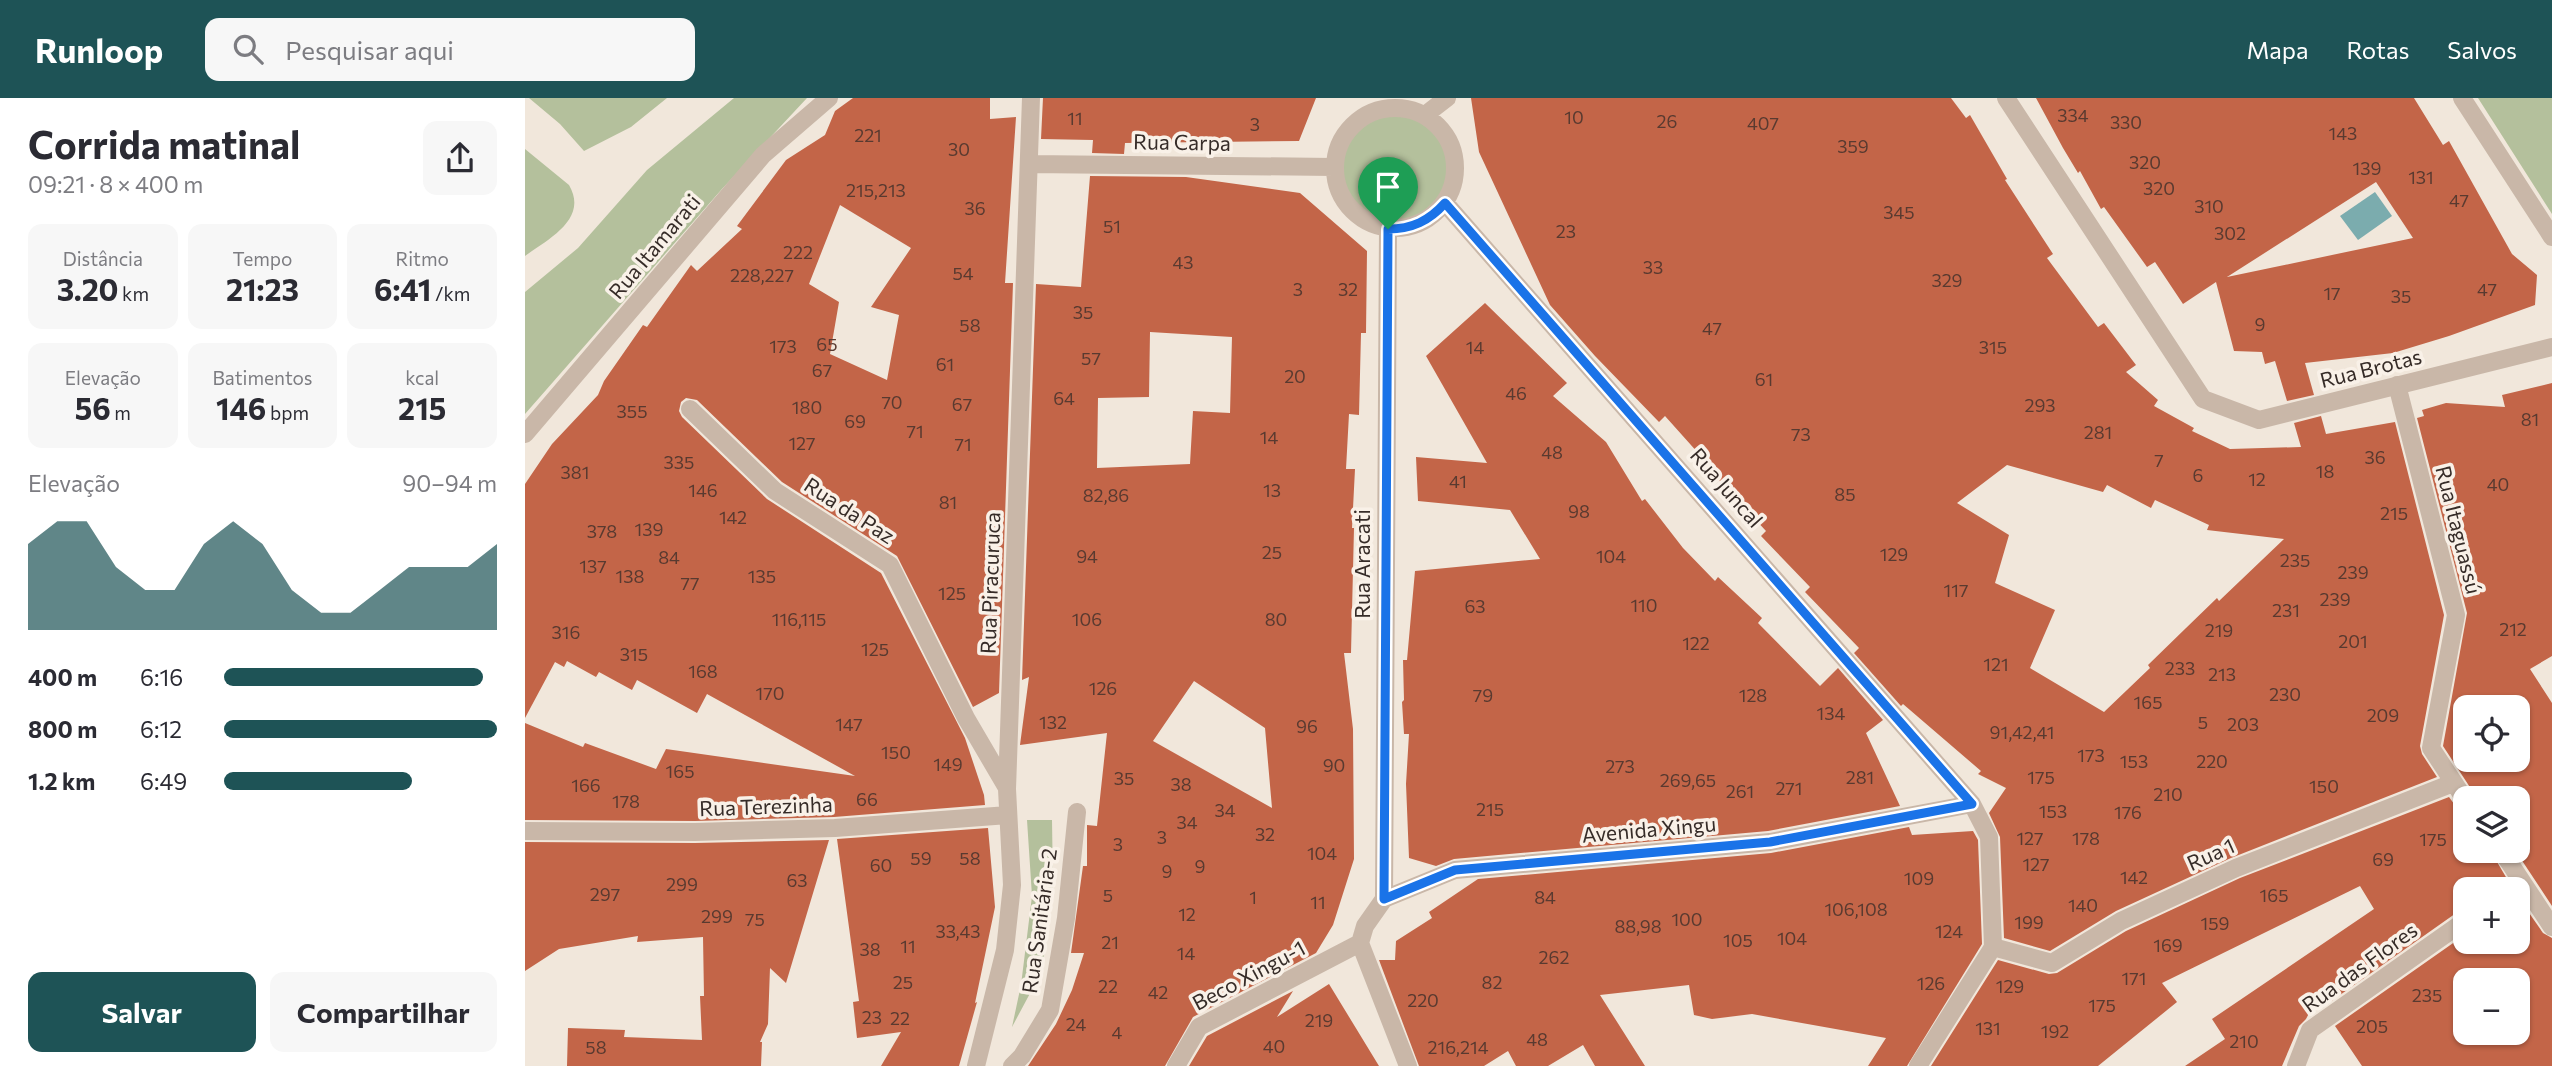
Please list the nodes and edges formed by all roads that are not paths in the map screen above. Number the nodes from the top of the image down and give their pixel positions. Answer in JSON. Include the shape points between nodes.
{"nodes":[{"id":1,"x":829,"y":98,"type":"edge"},
{"id":2,"x":1031,"y":98,"type":"edge"},
{"id":3,"x":1447,"y":98,"type":"edge"},
{"id":4,"x":2006,"y":98,"type":"edge"},
{"id":5,"x":2462,"y":98,"type":"edge"},
{"id":6,"x":1425,"y":115,"type":"junction"},
{"id":7,"x":1029,"y":164,"type":"junction"},
{"id":8,"x":1334,"y":167,"type":"junction"},
{"id":9,"x":1445,"y":203,"type":"junction"},
{"id":10,"x":1388,"y":229,"type":"junction"},
{"id":11,"x":2552,"y":237,"type":"edge"},
{"id":12,"x":2552,"y":346,"type":"edge"},
{"id":13,"x":2397,"y":385,"type":"junction"},
{"id":14,"x":689,"y":409,"type":"dead end"},
{"id":15,"x":525,"y":434,"type":"edge"},
{"id":16,"x":2453,"y":783,"type":"junction"},
{"id":17,"x":2455,"y":786,"type":"edge"},
{"id":18,"x":1007,"y":789,"type":"junction"},
{"id":19,"x":1972,"y":804,"type":"junction"},
{"id":20,"x":1077,"y":812,"type":"dead end"},
{"id":21,"x":1008,"y":815,"type":"junction"},
{"id":22,"x":525,"y":831,"type":"edge"},
{"id":23,"x":1384,"y":899,"type":"junction"},
{"id":24,"x":2530,"y":901,"type":"edge"},
{"id":25,"x":2552,"y":927,"type":"edge"},
{"id":26,"x":2453,"y":929,"type":"edge"},
{"id":27,"x":1360,"y":943,"type":"junction"},
{"id":28,"x":1993,"y":947,"type":"junction"},
{"id":29,"x":976,"y":1066,"type":"edge"},
{"id":30,"x":1012,"y":1066,"type":"edge"},
{"id":31,"x":1175,"y":1066,"type":"edge"},
{"id":32,"x":1408,"y":1066,"type":"edge"},
{"id":33,"x":1918,"y":1066,"type":"edge"},
{"id":34,"x":2296,"y":1066,"type":"edge"}],
"edges":[{"from":1,"to":15,"type":"street","name":"Rua Itamarati","via":[[764,155]]},
{"from":2,"to":7,"type":"street","name":"Rua Piracuruca"},
{"from":3,"to":6,"type":"street"},
{"from":4,"to":13,"type":"street","name":"Rua Brotas","via":[[2203,398],[2259,420]]},
{"from":5,"to":11,"type":"street"},
{"from":6,"to":8,"type":"street","via":[[1405,108],[1384,108],[1365,115],[1348,128]]},
{"from":6,"to":9,"type":"street","via":[[1441,128],[1456,164],[1454,185]]},
{"from":7,"to":8,"type":"street","name":"Rua Carpa"},
{"from":7,"to":18,"type":"street","name":"Rua Piracuruca"},
{"from":8,"to":10,"type":"street","via":[[1337,184],[1350,207],[1370,224]]},
{"from":9,"to":10,"type":"street","via":[[1420,224]]},
{"from":9,"to":19,"type":"street","name":"Rua Juncal"},
{"from":10,"to":23,"type":"street","name":"Rua Aracati"},
{"from":12,"to":13,"type":"street","name":"Rua Brotas"},
{"from":13,"to":16,"type":"street","name":"Rua Itaguassú","via":[[2456,615],[2431,748]]},
{"from":14,"to":18,"type":"street","name":"Rua da Paz","via":[[775,491],[890,565],[965,718]]},
{"from":16,"to":17,"type":"street","name":"Rua Itaguassú"},
{"from":16,"to":28,"type":"street","name":"Rua 1","via":[[2236,868],[2121,921],[2052,963]]},
{"from":18,"to":21,"type":"street","name":"Rua Piracuruca"},
{"from":19,"to":23,"type":"street","name":"Avenida Xingu","via":[[1770,842],[1455,870]]},
{"from":19,"to":28,"type":"street","name":"Rua Juncal","via":[[1989,837]]},
{"from":20,"to":30,"type":"street","name":"Rua Sanitária-2","via":[[1050,1010]]},
{"from":21,"to":22,"type":"street","name":"Rua Terezinha","via":[[835,828]]},
{"from":21,"to":29,"type":"street","name":"Rua Piracuruca","via":[[1011,885],[1005,950]]},
{"from":23,"to":27,"type":"street","via":[[1365,926]]},
{"from":24,"to":25,"type":"street"},
{"from":26,"to":34,"type":"street","name":"Rua das Flores","via":[[2310,1030]]},
{"from":27,"to":31,"type":"street","name":"Beco Xingu-1","via":[[1199,1027]]},
{"from":27,"to":32,"type":"street"},
{"from":28,"to":33,"type":"street"}]}
